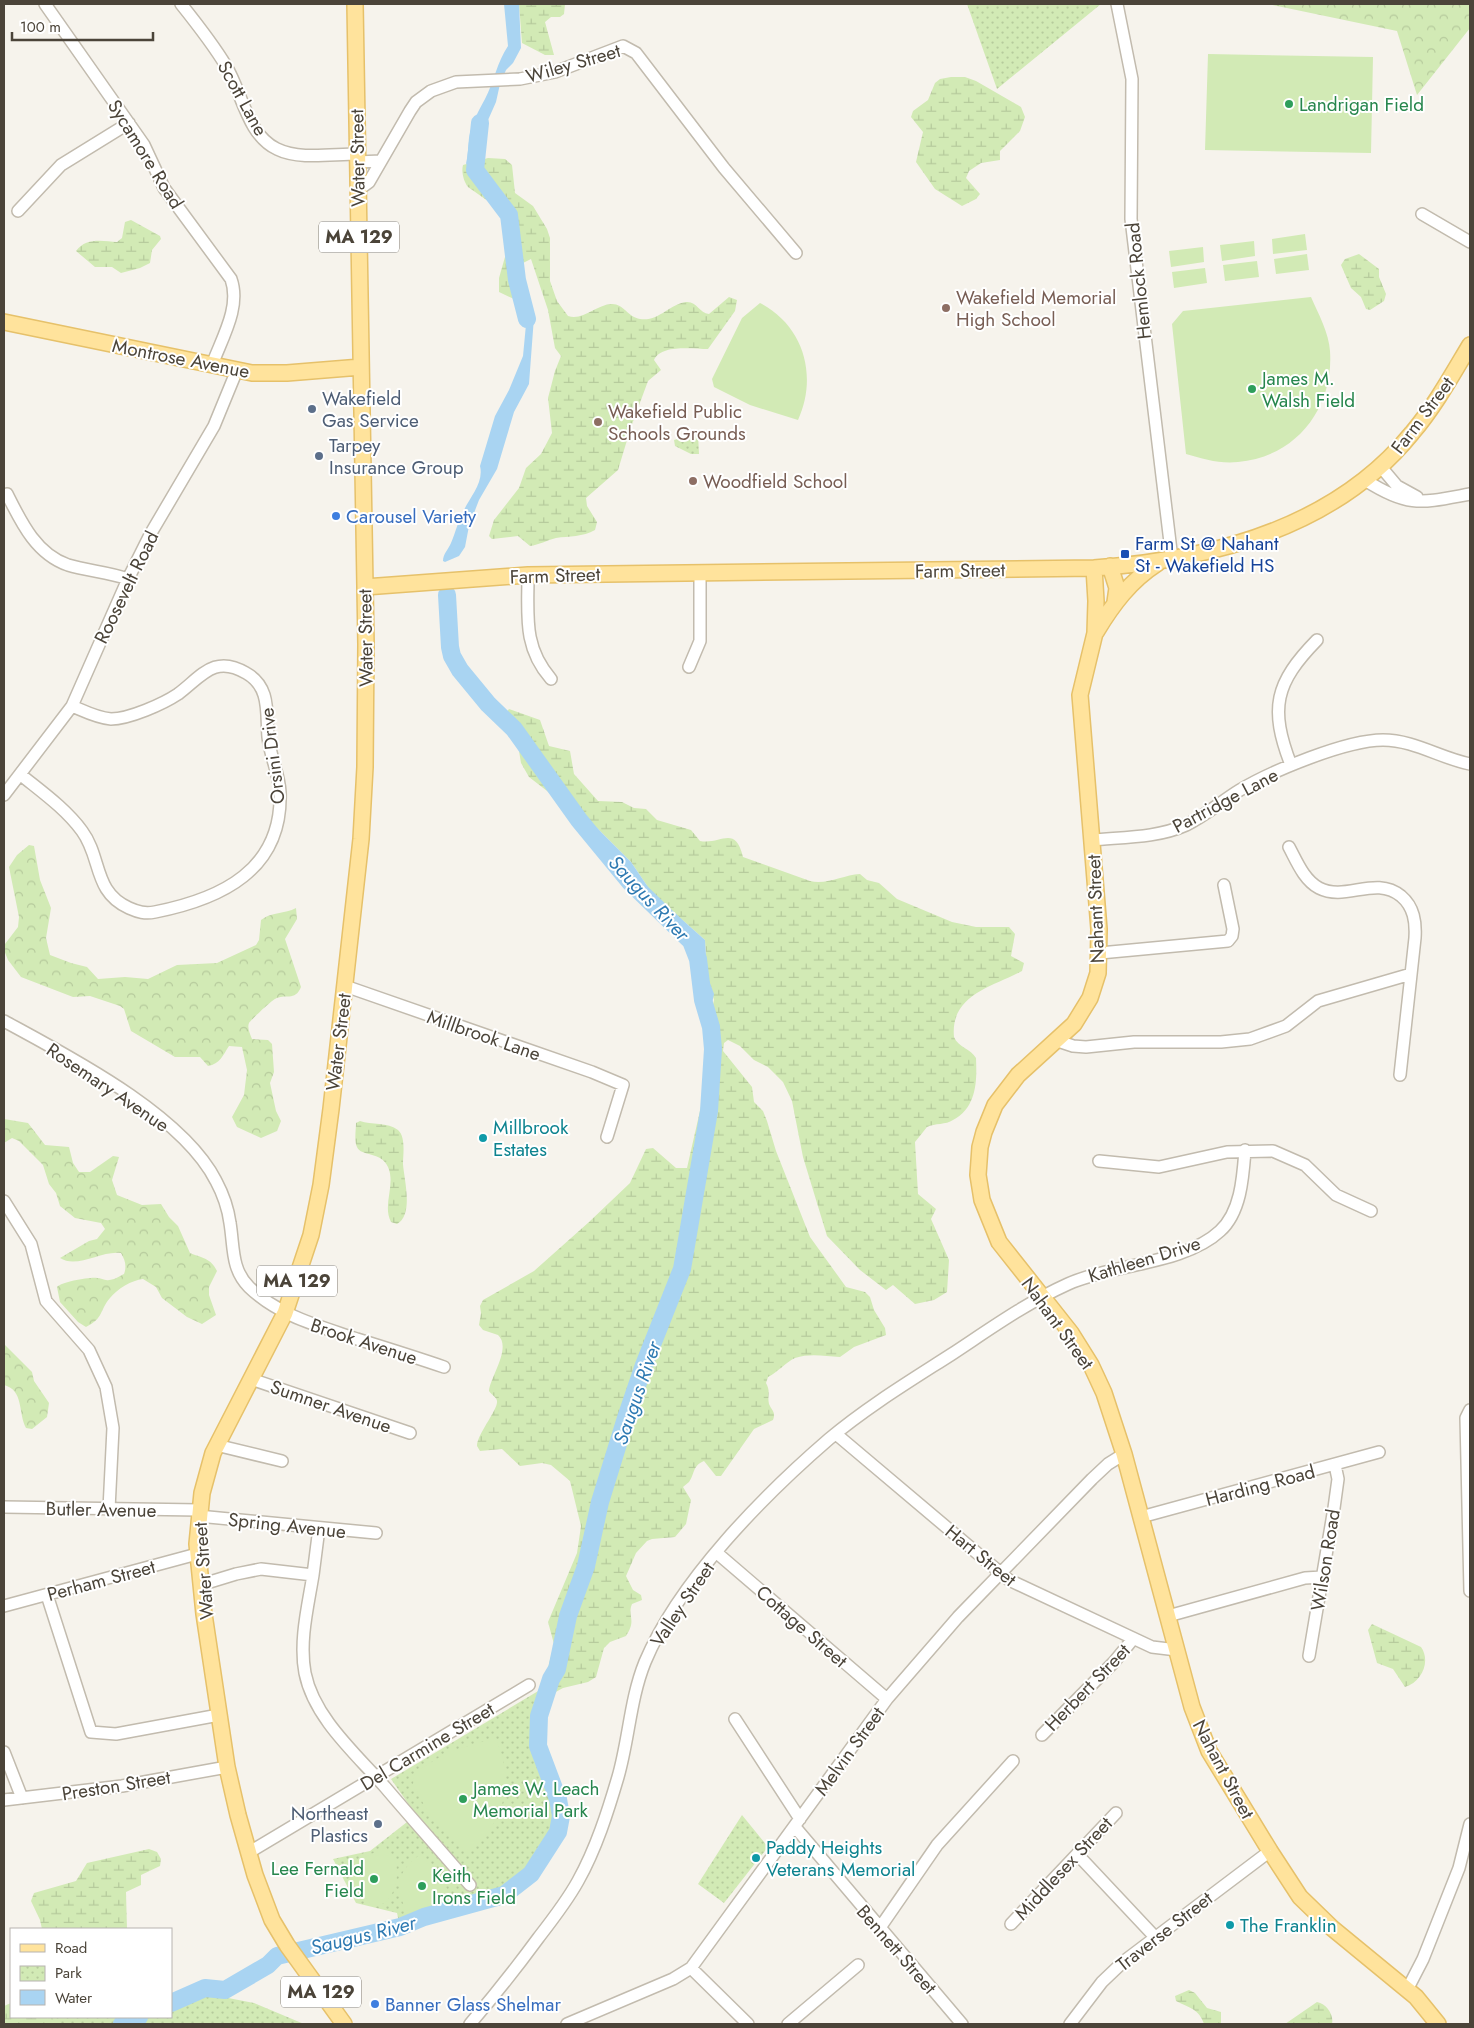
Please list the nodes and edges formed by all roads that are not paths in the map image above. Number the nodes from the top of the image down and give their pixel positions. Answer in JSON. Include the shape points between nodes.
{"nodes":[{"id":1,"x":45,"y":4,"type":"edge"},
{"id":2,"x":181,"y":4,"type":"edge"},
{"id":3,"x":355,"y":4,"type":"edge"},
{"id":4,"x":1116,"y":4,"type":"edge"},
{"id":5,"x":129,"y":123,"type":"junction"},
{"id":6,"x":357,"y":158,"type":"junction"},
{"id":7,"x":381,"y":161,"type":"junction"},
{"id":8,"x":358,"y":190,"type":"junction"},
{"id":9,"x":18,"y":211,"type":"dead end"},
{"id":10,"x":1422,"y":214,"type":"dead end"},
{"id":11,"x":1470,"y":242,"type":"edge"},
{"id":12,"x":796,"y":253,"type":"dead end"},
{"id":13,"x":4,"y":322,"type":"edge"},
{"id":14,"x":1470,"y":345,"type":"edge"},
{"id":15,"x":212,"y":365,"type":"junction"},
{"id":16,"x":361,"y":367,"type":"junction"},
{"id":17,"x":237,"y":370,"type":"junction"},
{"id":18,"x":1381,"y":467,"type":"junction"},
{"id":19,"x":1365,"y":480,"type":"junction"},
{"id":20,"x":8,"y":494,"type":"dead end"},
{"id":21,"x":1470,"y":494,"type":"edge"},
{"id":22,"x":1431,"y":500,"type":"junction"},
{"id":23,"x":1168,"y":560,"type":"junction"},
{"id":24,"x":1110,"y":566,"type":"junction"},
{"id":25,"x":1094,"y":568,"type":"junction"},
{"id":26,"x":700,"y":573,"type":"junction"},
{"id":27,"x":528,"y":575,"type":"junction"},
{"id":28,"x":128,"y":579,"type":"junction"},
{"id":29,"x":365,"y":587,"type":"junction"},
{"id":30,"x":1114,"y":602,"type":"junction"},
{"id":31,"x":1095,"y":633,"type":"junction"},
{"id":32,"x":1317,"y":640,"type":"dead end"},
{"id":33,"x":689,"y":667,"type":"dead end"},
{"id":34,"x":551,"y":679,"type":"dead end"},
{"id":35,"x":72,"y":706,"type":"junction"},
{"id":36,"x":1470,"y":764,"type":"edge"},
{"id":37,"x":1291,"y":765,"type":"junction"},
{"id":38,"x":21,"y":775,"type":"junction"},
{"id":39,"x":4,"y":796,"type":"edge"},
{"id":40,"x":1092,"y":840,"type":"junction"},
{"id":41,"x":1289,"y":848,"type":"dead end"},
{"id":42,"x":1224,"y":885,"type":"dead end"},
{"id":43,"x":1100,"y":953,"type":"junction"},
{"id":44,"x":1411,"y":974,"type":"junction"},
{"id":45,"x":345,"y":986,"type":"junction"},
{"id":46,"x":4,"y":1021,"type":"edge"},
{"id":47,"x":1058,"y":1041,"type":"junction"},
{"id":48,"x":1400,"y":1075,"type":"dead end"},
{"id":49,"x":607,"y":1137,"type":"dead end"},
{"id":50,"x":1245,"y":1150,"type":"junction"},
{"id":51,"x":1099,"y":1161,"type":"dead end"},
{"id":52,"x":4,"y":1201,"type":"edge"},
{"id":53,"x":1371,"y":1211,"type":"dead end"},
{"id":54,"x":1043,"y":1296,"type":"junction"},
{"id":55,"x":285,"y":1313,"type":"junction"},
{"id":56,"x":444,"y":1367,"type":"dead end"},
{"id":57,"x":251,"y":1380,"type":"junction"},
{"id":58,"x":1470,"y":1410,"type":"edge"},
{"id":59,"x":410,"y":1433,"type":"dead end"},
{"id":60,"x":836,"y":1434,"type":"junction"},
{"id":61,"x":216,"y":1445,"type":"junction"},
{"id":62,"x":1379,"y":1452,"type":"dead end"},
{"id":63,"x":1124,"y":1454,"type":"junction"},
{"id":64,"x":282,"y":1461,"type":"dead end"},
{"id":65,"x":1335,"y":1465,"type":"junction"},
{"id":66,"x":4,"y":1507,"type":"edge"},
{"id":67,"x":109,"y":1509,"type":"junction"},
{"id":68,"x":199,"y":1513,"type":"junction"},
{"id":69,"x":1141,"y":1517,"type":"junction"},
{"id":70,"x":319,"y":1528,"type":"junction"},
{"id":71,"x":376,"y":1533,"type":"dead end"},
{"id":72,"x":717,"y":1553,"type":"junction"},
{"id":73,"x":197,"y":1554,"type":"junction"},
{"id":74,"x":1000,"y":1573,"type":"junction"},
{"id":75,"x":314,"y":1575,"type":"junction"},
{"id":76,"x":1322,"y":1577,"type":"junction"},
{"id":77,"x":200,"y":1585,"type":"junction"},
{"id":78,"x":1470,"y":1591,"type":"edge"},
{"id":79,"x":47,"y":1595,"type":"junction"},
{"id":80,"x":4,"y":1606,"type":"edge"},
{"id":81,"x":1168,"y":1616,"type":"junction"},
{"id":82,"x":1132,"y":1639,"type":"junction"},
{"id":83,"x":1177,"y":1650,"type":"junction"},
{"id":84,"x":1309,"y":1656,"type":"dead end"},
{"id":85,"x":529,"y":1686,"type":"dead end"},
{"id":86,"x":887,"y":1699,"type":"junction"},
{"id":87,"x":219,"y":1715,"type":"junction"},
{"id":88,"x":735,"y":1719,"type":"dead end"},
{"id":89,"x":1042,"y":1735,"type":"dead end"},
{"id":90,"x":4,"y":1752,"type":"edge"},
{"id":91,"x":1014,"y":1761,"type":"dead end"},
{"id":92,"x":227,"y":1766,"type":"junction"},
{"id":93,"x":375,"y":1776,"type":"junction"},
{"id":94,"x":22,"y":1798,"type":"junction"},
{"id":95,"x":4,"y":1800,"type":"edge"},
{"id":96,"x":1116,"y":1812,"type":"dead end"},
{"id":97,"x":797,"y":1823,"type":"junction"},
{"id":98,"x":1470,"y":1824,"type":"edge"},
{"id":99,"x":1270,"y":1851,"type":"junction"},
{"id":100,"x":248,"y":1853,"type":"junction"},
{"id":101,"x":1077,"y":1854,"type":"junction"},
{"id":102,"x":470,"y":1885,"type":"dead end"},
{"id":103,"x":1011,"y":1924,"type":"dead end"},
{"id":104,"x":880,"y":1929,"type":"junction"},
{"id":105,"x":1154,"y":1937,"type":"junction"},
{"id":106,"x":858,"y":1965,"type":"dead end"},
{"id":107,"x":691,"y":1968,"type":"junction"},
{"id":108,"x":1408,"y":1990,"type":"junction"},
{"id":109,"x":344,"y":2024,"type":"edge"},
{"id":110,"x":470,"y":2024,"type":"edge"},
{"id":111,"x":567,"y":2024,"type":"edge"},
{"id":112,"x":748,"y":2024,"type":"edge"},
{"id":113,"x":788,"y":2024,"type":"edge"},
{"id":114,"x":962,"y":2024,"type":"edge"},
{"id":115,"x":1070,"y":2024,"type":"edge"},
{"id":116,"x":1438,"y":2024,"type":"edge"}],
"edges":[{"from":1,"to":5,"type":"street","name":"Sycamore Road"},
{"from":2,"to":6,"type":"street","name":"Scott Lane","via":[[226,67],[253,126],[275,149],[294,154]]},
{"from":3,"to":6,"type":"main road","name":"Water Street","number":"MA 129"},
{"from":4,"to":23,"type":"street","name":"Hemlock Road","via":[[1132,79],[1131,219]]},
{"from":5,"to":9,"type":"street","via":[[62,165]]},
{"from":5,"to":15,"type":"street","name":"Sycamore Road","via":[[144,145],[164,188],[225,268],[233,284],[233,307]]},
{"from":6,"to":7,"type":"street"},
{"from":6,"to":8,"type":"main road","name":"Water Street","number":"MA 129"},
{"from":7,"to":8,"type":"street","name":"Wiley Street","via":[[369,182]]},
{"from":7,"to":12,"type":"street","name":"Wiley Street","via":[[410,111],[424,96],[449,84],[532,77],[568,68],[617,47],[632,49],[720,163]]},
{"from":8,"to":16,"type":"main road","name":"Water Street","number":"MA 129"},
{"from":10,"to":11,"type":"street"},
{"from":13,"to":15,"type":"main road","name":"Montrose Avenue"},
{"from":14,"to":18,"type":"main road","name":"Farm Street","via":[[1423,419]]},
{"from":15,"to":17,"type":"main road","name":"Montrose Avenue"},
{"from":16,"to":17,"type":"main road","name":"Montrose Avenue","via":[[276,374]]},
{"from":16,"to":29,"type":"main road","name":"Water Street","number":"MA 129"},
{"from":17,"to":28,"type":"street","name":"Roosevelt Road","via":[[211,432],[151,533]]},
{"from":18,"to":19,"type":"main road","name":"Farm Street"},
{"from":18,"to":22,"type":"street","via":[[1404,491]]},
{"from":19,"to":22,"type":"street","via":[[1408,501]]},
{"from":19,"to":23,"type":"main road","name":"Farm Street","via":[[1317,512],[1276,531],[1238,544]]},
{"from":20,"to":28,"type":"street","via":[[28,533],[54,558],[69,565]]},
{"from":21,"to":22,"type":"street"},
{"from":23,"to":24,"type":"main road","name":"Farm Street"},
{"from":23,"to":30,"type":"main road","name":"Nahant Street","via":[[1140,575]]},
{"from":24,"to":25,"type":"main road","name":"Farm Street"},
{"from":24,"to":30,"type":"main road","via":[[1117,588]]},
{"from":25,"to":26,"type":"main road","name":"Farm Street"},
{"from":25,"to":31,"type":"main road","name":"Nahant Street"},
{"from":26,"to":27,"type":"main road","name":"Farm Street"},
{"from":26,"to":33,"type":"street","via":[[700,641]]},
{"from":27,"to":29,"type":"main road","name":"Farm Street"},
{"from":27,"to":34,"type":"street","via":[[531,644],[540,666]]},
{"from":28,"to":35,"type":"street","name":"Roosevelt Road"},
{"from":29,"to":45,"type":"main road","name":"Water Street","number":"MA 129","via":[[365,767]]},
{"from":30,"to":31,"type":"main road","name":"Nahant Street"},
{"from":31,"to":40,"type":"main road","name":"Nahant Street","via":[[1080,694]]},
{"from":32,"to":37,"type":"street","via":[[1294,665],[1280,697],[1279,729]]},
{"from":35,"to":38,"type":"street","name":"Roosevelt Road"},
{"from":35,"to":38,"type":"street","name":"Orsini Drive","via":[[99,717],[118,718],[172,697],[202,672],[214,667],[232,667],[253,678],[261,686],[266,699],[268,742],[280,791],[276,826],[262,859],[243,879],[218,893],[154,912],[138,912],[108,894],[83,832],[61,808]]},
{"from":36,"to":37,"type":"street","name":"Partridge Lane","via":[[1453,761],[1408,743],[1376,740],[1356,743]]},
{"from":37,"to":40,"type":"street","name":"Partridge Lane","via":[[1247,786],[1196,820],[1176,829],[1154,835]]},
{"from":38,"to":39,"type":"street","name":"Roosevelt Road"},
{"from":40,"to":43,"type":"main road","name":"Nahant Street"},
{"from":41,"to":44,"type":"street","via":[[1307,878],[1322,889],[1338,892],[1377,887],[1392,890],[1404,899],[1415,922]]},
{"from":42,"to":43,"type":"street","via":[[1233,931],[1227,941]]},
{"from":43,"to":47,"type":"main road","name":"Nahant Street","via":[[1090,998],[1074,1024]]},
{"from":44,"to":47,"type":"street","via":[[1314,1002],[1286,1026],[1250,1039],[1134,1042],[1086,1047]]},
{"from":44,"to":48,"type":"street"},
{"from":45,"to":49,"type":"street","name":"Millbrook Lane","via":[[623,1085]]},
{"from":45,"to":55,"type":"main road","name":"Water Street","number":"MA 129","via":[[318,1200],[309,1241]]},
{"from":46,"to":55,"type":"street","name":"Rosemary Avenue","via":[[109,1082],[189,1144],[203,1160],[221,1191],[238,1273],[249,1287]]},
{"from":47,"to":54,"type":"main road","name":"Nahant Street","via":[[1003,1093],[984,1132],[978,1162],[979,1187],[992,1228],[1006,1254]]},
{"from":50,"to":51,"type":"street","via":[[1159,1167]]},
{"from":50,"to":53,"type":"street","via":[[1273,1151],[1295,1159],[1314,1172],[1336,1195]]},
{"from":50,"to":54,"type":"street","name":"Kathleen Drive","via":[[1238,1198],[1228,1221],[1217,1234],[1179,1252],[1081,1279]]},
{"from":52,"to":67,"type":"street","via":[[31,1244],[46,1300],[89,1350],[106,1387],[113,1428]]},
{"from":54,"to":60,"type":"street","name":"Valley Street","via":[[1003,1319]]},
{"from":54,"to":63,"type":"main road","name":"Nahant Street","via":[[1079,1345],[1097,1378]]},
{"from":55,"to":56,"type":"street","name":"Brook Avenue"},
{"from":55,"to":57,"type":"main road","name":"Water Street","number":"MA 129"},
{"from":57,"to":59,"type":"street","name":"Sumner Avenue"},
{"from":57,"to":61,"type":"main road","name":"Water Street","number":"MA 129"},
{"from":58,"to":78,"type":"street","via":[[1466,1418]]},
{"from":60,"to":72,"type":"street","name":"Valley Street","via":[[777,1487]]},
{"from":60,"to":74,"type":"street","name":"Hart Street"},
{"from":61,"to":64,"type":"street"},
{"from":61,"to":68,"type":"main road","name":"Water Street","number":"MA 129"},
{"from":62,"to":65,"type":"street","name":"Harding Road"},
{"from":63,"to":69,"type":"main road","name":"Nahant Street"},
{"from":63,"to":74,"type":"street","name":"Melvin Street","via":[[1092,1479]]},
{"from":65,"to":69,"type":"street","name":"Harding Road"},
{"from":65,"to":76,"type":"street","name":"Wilson Road","via":[[1338,1484]]},
{"from":66,"to":67,"type":"street","name":"Butler Avenue"},
{"from":67,"to":68,"type":"street","name":"Butler Avenue"},
{"from":68,"to":70,"type":"street","name":"Spring Avenue"},
{"from":68,"to":73,"type":"main road","name":"Water Street","number":"MA 129"},
{"from":69,"to":81,"type":"main road","name":"Nahant Street"},
{"from":70,"to":71,"type":"street","name":"Spring Avenue"},
{"from":70,"to":75,"type":"street"},
{"from":72,"to":86,"type":"street","name":"Cottage Street"},
{"from":72,"to":110,"type":"street","name":"Valley Street","via":[[675,1608],[645,1662],[618,1777],[578,1882]]},
{"from":73,"to":77,"type":"main road","name":"Water Street","number":"MA 129"},
{"from":73,"to":79,"type":"street","name":"Perham Street"},
{"from":74,"to":82,"type":"street","name":"Hart Street","via":[[1018,1586]]},
{"from":74,"to":86,"type":"street","name":"Melvin Street","via":[[920,1658]]},
{"from":75,"to":77,"type":"street","via":[[256,1570]]},
{"from":75,"to":93,"type":"street","via":[[304,1653],[308,1684],[329,1721]]},
{"from":76,"to":81,"type":"street","via":[[1306,1578]]},
{"from":76,"to":84,"type":"street","name":"Wilson Road"},
{"from":77,"to":87,"type":"main road","name":"Water Street","number":"MA 129"},
{"from":79,"to":80,"type":"street","name":"Perham Street"},
{"from":79,"to":87,"type":"street","via":[[90,1729],[96,1733],[114,1734]]},
{"from":81,"to":83,"type":"main road","name":"Nahant Street"},
{"from":82,"to":83,"type":"street","name":"Hart Street","via":[[1152,1647]]},
{"from":82,"to":89,"type":"street","name":"Herbert Street","via":[[1114,1662]]},
{"from":83,"to":99,"type":"main road","name":"Nahant Street","via":[[1204,1740]]},
{"from":85,"to":93,"type":"street","name":"Del Carmine Street"},
{"from":86,"to":97,"type":"street","name":"Melvin Street"},
{"from":87,"to":92,"type":"main road","name":"Water Street","number":"MA 129"},
{"from":88,"to":97,"type":"street","name":"Bennett Street"},
{"from":90,"to":94,"type":"street"},
{"from":91,"to":104,"type":"street","via":[[937,1845]]},
{"from":92,"to":94,"type":"street","name":"Preston Street","via":[[122,1786]]},
{"from":92,"to":100,"type":"main road","name":"Water Street","number":"MA 129"},
{"from":93,"to":100,"type":"street","name":"Del Carmine Street"},
{"from":93,"to":102,"type":"street"},
{"from":94,"to":95,"type":"street","name":"Preston Street"},
{"from":96,"to":101,"type":"street","name":"Middlesex Street"},
{"from":97,"to":104,"type":"street","name":"Bennett Street"},
{"from":97,"to":107,"type":"street","name":"Melvin Street"},
{"from":98,"to":108,"type":"street","via":[[1459,1868]]},
{"from":99,"to":105,"type":"street","name":"Traverse Street"},
{"from":99,"to":108,"type":"main road","name":"Nahant Street","via":[[1293,1888],[1313,1911]]},
{"from":100,"to":109,"type":"main road","name":"Water Street","number":"MA 129","via":[[266,1904],[287,1945]]},
{"from":101,"to":103,"type":"street","name":"Middlesex Street"},
{"from":101,"to":105,"type":"street"},
{"from":104,"to":114,"type":"street","name":"Bennett Street"},
{"from":105,"to":115,"type":"street","name":"Traverse Street","via":[[1102,1982]]},
{"from":106,"to":113,"type":"street"},
{"from":107,"to":111,"type":"street","name":"Melvin Street","via":[[674,1979]]},
{"from":107,"to":112,"type":"street"},
{"from":108,"to":116,"type":"main road","name":"Nahant Street"}]}
